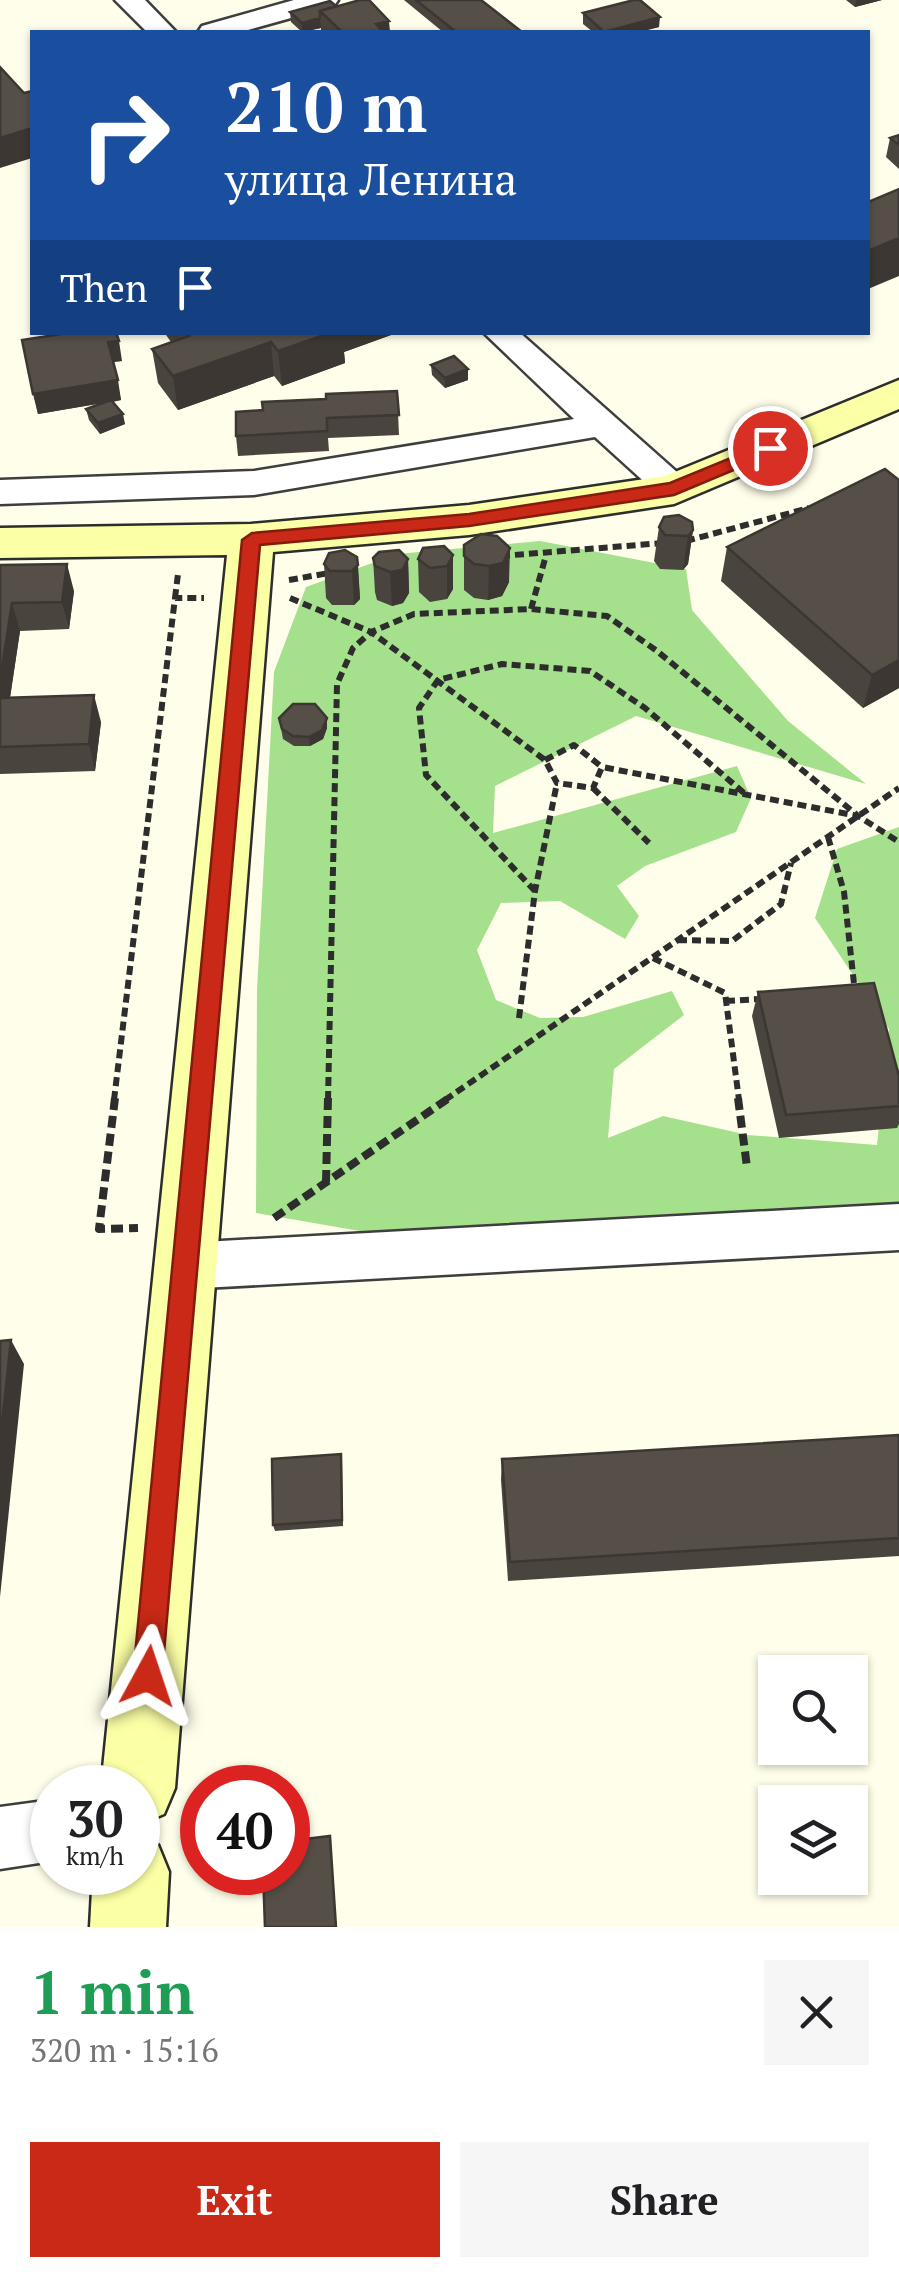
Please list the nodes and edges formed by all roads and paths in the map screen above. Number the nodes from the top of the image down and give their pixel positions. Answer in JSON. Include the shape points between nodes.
{"nodes":[{"id":1,"x":129,"y":0,"type":"edge"},
{"id":2,"x":324,"y":0,"type":"edge"},
{"id":3,"x":160,"y":30,"type":"edge"},
{"id":4,"x":219,"y":30,"type":"edge"},
{"id":5,"x":502,"y":335,"type":"edge"},
{"id":6,"x":899,"y":393,"type":"edge"},
{"id":7,"x":603,"y":425,"type":"junction"},
{"id":8,"x":674,"y":488,"type":"junction"},
{"id":9,"x":0,"y":492,"type":"edge"},
{"id":10,"x":814,"y":507,"type":"edge"},
{"id":11,"x":252,"y":540,"type":"junction"},
{"id":12,"x":0,"y":543,"type":"edge"},
{"id":13,"x":496,"y":556,"type":"edge"},
{"id":14,"x":545,"y":560,"type":"dead end"},
{"id":15,"x":344,"y":571,"type":"edge"},
{"id":16,"x":246,"y":599,"type":"junction"},
{"id":17,"x":531,"y":609,"type":"junction"},
{"id":18,"x":370,"y":632,"type":"junction"},
{"id":19,"x":438,"y":680,"type":"junction"},
{"id":20,"x":545,"y":760,"type":"junction"},
{"id":21,"x":602,"y":767,"type":"junction"},
{"id":22,"x":557,"y":783,"type":"junction"},
{"id":23,"x":593,"y":788,"type":"junction"},
{"id":24,"x":899,"y":788,"type":"edge"},
{"id":25,"x":745,"y":794,"type":"junction"},
{"id":26,"x":858,"y":816,"type":"junction"},
{"id":27,"x":828,"y":836,"type":"junction"},
{"id":28,"x":899,"y":842,"type":"edge"},
{"id":29,"x":649,"y":844,"type":"dead end"},
{"id":30,"x":792,"y":862,"type":"junction"},
{"id":31,"x":535,"y":891,"type":"junction"},
{"id":32,"x":677,"y":940,"type":"junction"},
{"id":33,"x":652,"y":958,"type":"junction"},
{"id":34,"x":836,"y":996,"type":"edge"},
{"id":35,"x":763,"y":999,"type":"edge"},
{"id":36,"x":726,"y":1001,"type":"junction"},
{"id":37,"x":518,"y":1018,"type":"dead end"},
{"id":38,"x":746,"y":1167,"type":"dead end"},
{"id":39,"x":326,"y":1182,"type":"junction"},
{"id":40,"x":899,"y":1227,"type":"edge"},
{"id":41,"x":187,"y":1246,"type":"junction"},
{"id":42,"x":140,"y":1765,"type":"edge"},
{"id":43,"x":30,"y":1833,"type":"edge"},
{"id":44,"x":0,"y":1838,"type":"edge"},
{"id":45,"x":130,"y":1895,"type":"edge"},
{"id":46,"x":128,"y":1927,"type":"edge"}],
"edges":[{"from":1,"to":3,"type":"street"},
{"from":2,"to":4,"type":"street"},
{"from":5,"to":7,"type":"street"},
{"from":6,"to":8,"type":"street"},
{"from":7,"to":8,"type":"street"},
{"from":7,"to":9,"type":"street","via":[[254,482]]},
{"from":8,"to":11,"type":"street","via":[[469,520]]},
{"from":10,"to":13,"type":"path","via":[[691,541]]},
{"from":11,"to":12,"type":"street"},
{"from":11,"to":16,"type":"street"},
{"from":14,"to":17,"type":"path"},
{"from":15,"to":18,"type":"path","via":[[290,578],[285,596]]},
{"from":16,"to":41,"type":"street"},
{"from":16,"to":41,"type":"path","via":[[175,598],[100,1229]]},
{"from":17,"to":18,"type":"path","via":[[414,614]]},
{"from":17,"to":26,"type":"path","via":[[607,616]]},
{"from":18,"to":19,"type":"path"},
{"from":18,"to":39,"type":"path","via":[[352,648],[337,684],[332,728]]},
{"from":19,"to":20,"type":"path"},
{"from":19,"to":25,"type":"path","via":[[502,664],[590,671],[645,708]]},
{"from":19,"to":31,"type":"path","via":[[418,708],[426,775]]},
{"from":20,"to":21,"type":"path","via":[[574,744]]},
{"from":20,"to":22,"type":"path"},
{"from":21,"to":23,"type":"path"},
{"from":21,"to":25,"type":"path"},
{"from":22,"to":23,"type":"path"},
{"from":22,"to":31,"type":"path"},
{"from":23,"to":29,"type":"path"},
{"from":24,"to":26,"type":"path"},
{"from":25,"to":26,"type":"path"},
{"from":26,"to":27,"type":"path"},
{"from":26,"to":28,"type":"path"},
{"from":27,"to":30,"type":"path"},
{"from":27,"to":34,"type":"path","via":[[844,892],[855,995]]},
{"from":30,"to":32,"type":"path"},
{"from":30,"to":32,"type":"path","via":[[781,904],[732,941]]},
{"from":31,"to":37,"type":"path"},
{"from":32,"to":33,"type":"path"},
{"from":33,"to":36,"type":"path","via":[[725,993]]},
{"from":33,"to":39,"type":"path"},
{"from":35,"to":36,"type":"path"},
{"from":36,"to":38,"type":"path"},
{"from":39,"to":41,"type":"path","via":[[266,1224]]},
{"from":40,"to":41,"type":"street"},
{"from":41,"to":42,"type":"street"},
{"from":43,"to":44,"type":"street"},
{"from":45,"to":46,"type":"street"}]}
